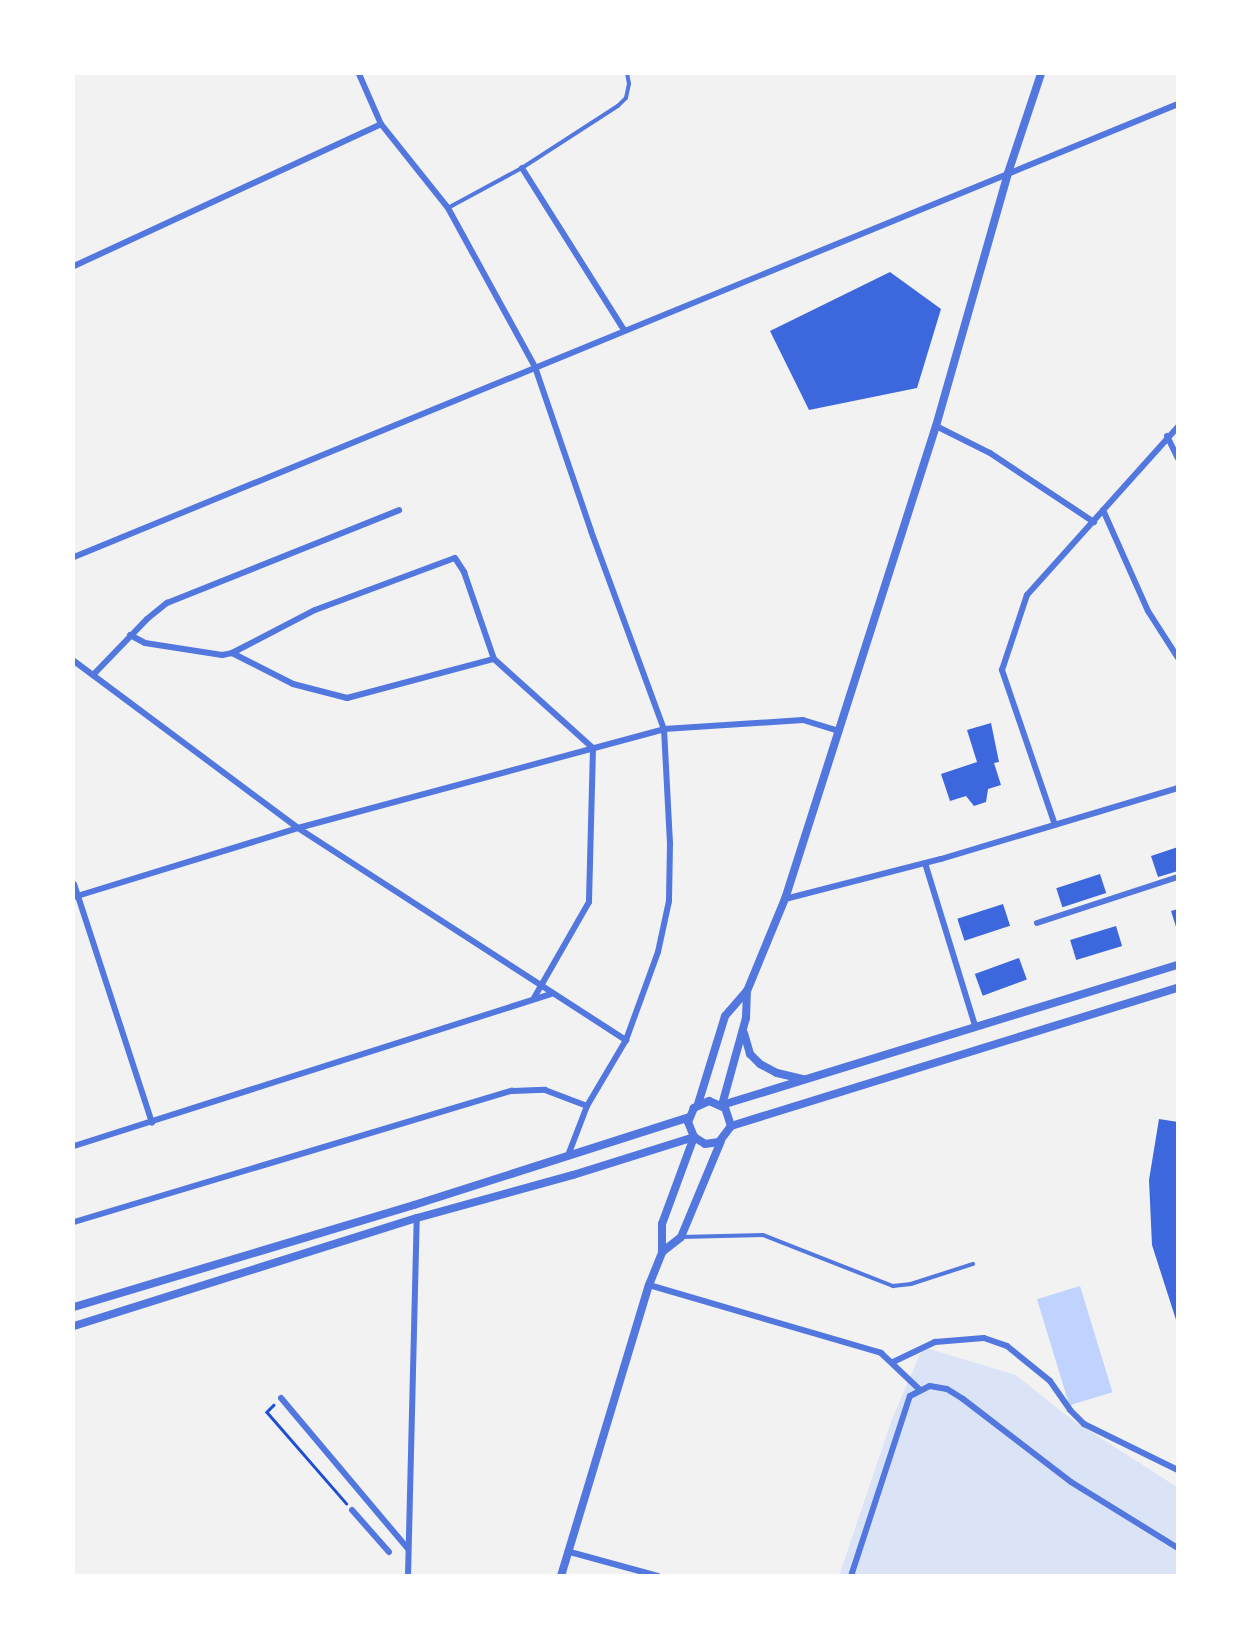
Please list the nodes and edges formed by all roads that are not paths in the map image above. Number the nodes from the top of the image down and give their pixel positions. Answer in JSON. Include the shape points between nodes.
{"nodes":[{"id":1,"x":359,"y":74,"type":"edge"},
{"id":2,"x":626,"y":74,"type":"edge"},
{"id":3,"x":1041,"y":74,"type":"edge"},
{"id":4,"x":1178,"y":104,"type":"edge"},
{"id":5,"x":381,"y":124,"type":"junction"},
{"id":6,"x":522,"y":168,"type":"junction"},
{"id":7,"x":1008,"y":173,"type":"junction"},
{"id":8,"x":448,"y":208,"type":"junction"},
{"id":9,"x":74,"y":266,"type":"edge"},
{"id":10,"x":624,"y":330,"type":"junction"},
{"id":11,"x":535,"y":367,"type":"junction"},
{"id":12,"x":936,"y":426,"type":"junction"},
{"id":13,"x":1178,"y":427,"type":"edge"},
{"id":14,"x":1167,"y":436,"type":"junction"},
{"id":15,"x":1178,"y":459,"type":"edge"},
{"id":16,"x":399,"y":510,"type":"dead end"},
{"id":17,"x":1104,"y":510,"type":"junction"},
{"id":18,"x":1094,"y":522,"type":"junction"},
{"id":19,"x":74,"y":557,"type":"edge"},
{"id":20,"x":130,"y":635,"type":"junction"},
{"id":21,"x":232,"y":653,"type":"junction"},
{"id":22,"x":1178,"y":658,"type":"edge"},
{"id":23,"x":494,"y":659,"type":"junction"},
{"id":24,"x":74,"y":661,"type":"edge"},
{"id":25,"x":93,"y":675,"type":"junction"},
{"id":26,"x":664,"y":729,"type":"junction"},
{"id":27,"x":839,"y":731,"type":"junction"},
{"id":28,"x":593,"y":748,"type":"junction"},
{"id":29,"x":1178,"y":788,"type":"edge"},
{"id":30,"x":1055,"y":825,"type":"junction"},
{"id":31,"x":298,"y":828,"type":"junction"},
{"id":32,"x":925,"y":863,"type":"junction"},
{"id":33,"x":1178,"y":877,"type":"edge"},
{"id":34,"x":74,"y":884,"type":"edge"},
{"id":35,"x":75,"y":896,"type":"edge"},
{"id":36,"x":785,"y":899,"type":"junction"},
{"id":37,"x":1037,"y":923,"type":"dead end"},
{"id":38,"x":1178,"y":965,"type":"edge"},
{"id":39,"x":540,"y":987,"type":"junction"},
{"id":40,"x":1178,"y":988,"type":"edge"},
{"id":41,"x":747,"y":991,"type":"junction"},
{"id":42,"x":551,"y":994,"type":"junction"},
{"id":43,"x":534,"y":998,"type":"junction"},
{"id":44,"x":975,"y":1026,"type":"junction"},
{"id":45,"x":743,"y":1027,"type":"junction"},
{"id":46,"x":626,"y":1040,"type":"junction"},
{"id":47,"x":805,"y":1079,"type":"junction"},
{"id":48,"x":698,"y":1104,"type":"junction"},
{"id":49,"x":722,"y":1105,"type":"junction"},
{"id":50,"x":587,"y":1106,"type":"junction"},
{"id":51,"x":689,"y":1117,"type":"junction"},
{"id":52,"x":152,"y":1123,"type":"junction"},
{"id":53,"x":731,"y":1126,"type":"junction"},
{"id":54,"x":694,"y":1137,"type":"junction"},
{"id":55,"x":721,"y":1141,"type":"junction"},
{"id":56,"x":74,"y":1146,"type":"edge"},
{"id":57,"x":569,"y":1153,"type":"junction"},
{"id":58,"x":417,"y":1218,"type":"junction"},
{"id":59,"x":74,"y":1222,"type":"edge"},
{"id":60,"x":681,"y":1237,"type":"junction"},
{"id":61,"x":662,"y":1252,"type":"junction"},
{"id":62,"x":973,"y":1264,"type":"dead end"},
{"id":63,"x":649,"y":1285,"type":"junction"},
{"id":64,"x":74,"y":1307,"type":"edge"},
{"id":65,"x":74,"y":1326,"type":"edge"},
{"id":66,"x":893,"y":1362,"type":"junction"},
{"id":67,"x":919,"y":1389,"type":"junction"},
{"id":68,"x":281,"y":1398,"type":"road end"},
{"id":69,"x":1178,"y":1470,"type":"edge"},
{"id":70,"x":352,"y":1510,"type":"road end"},
{"id":71,"x":1178,"y":1548,"type":"edge"},
{"id":72,"x":409,"y":1550,"type":"junction"},
{"id":73,"x":389,"y":1552,"type":"dead end"},
{"id":74,"x":570,"y":1552,"type":"junction"},
{"id":75,"x":408,"y":1576,"type":"edge"},
{"id":76,"x":561,"y":1576,"type":"edge"},
{"id":77,"x":658,"y":1576,"type":"edge"},
{"id":78,"x":851,"y":1576,"type":"edge"}],
"edges":[{"from":1,"to":5,"type":"street"},
{"from":2,"to":6,"type":"lane","via":[[629,84],[618,106]]},
{"from":3,"to":7,"type":"street"},
{"from":4,"to":7,"type":"street"},
{"from":5,"to":8,"type":"street"},
{"from":5,"to":9,"type":"street"},
{"from":6,"to":8,"type":"lane"},
{"from":6,"to":10,"type":"street"},
{"from":7,"to":10,"type":"street"},
{"from":7,"to":12,"type":"street"},
{"from":8,"to":11,"type":"street"},
{"from":10,"to":11,"type":"street"},
{"from":11,"to":19,"type":"street"},
{"from":11,"to":26,"type":"street"},
{"from":12,"to":18,"type":"street","via":[[990,453]]},
{"from":12,"to":27,"type":"street"},
{"from":13,"to":14,"type":"street"},
{"from":14,"to":15,"type":"street"},
{"from":14,"to":17,"type":"street"},
{"from":16,"to":20,"type":"street","via":[[167,603]]},
{"from":17,"to":18,"type":"street"},
{"from":17,"to":22,"type":"street","via":[[1148,611]]},
{"from":18,"to":30,"type":"street","via":[[1027,595],[1002,670]]},
{"from":20,"to":21,"type":"street","via":[[145,643]]},
{"from":20,"to":25,"type":"street"},
{"from":21,"to":23,"type":"street","via":[[293,684],[347,698]]},
{"from":21,"to":23,"type":"street","via":[[315,610],[455,558]]},
{"from":23,"to":28,"type":"street"},
{"from":24,"to":25,"type":"street"},
{"from":25,"to":31,"type":"street"},
{"from":26,"to":27,"type":"street","via":[[803,720]]},
{"from":26,"to":28,"type":"street"},
{"from":26,"to":46,"type":"street","via":[[669,901],[658,952]]},
{"from":27,"to":36,"type":"street"},
{"from":28,"to":31,"type":"street"},
{"from":28,"to":39,"type":"street","via":[[589,902]]},
{"from":29,"to":30,"type":"street"},
{"from":30,"to":32,"type":"street"},
{"from":31,"to":35,"type":"street"},
{"from":31,"to":39,"type":"street"},
{"from":32,"to":36,"type":"street"},
{"from":32,"to":44,"type":"street"},
{"from":33,"to":37,"type":"street"},
{"from":34,"to":35,"type":"street"},
{"from":35,"to":52,"type":"street"},
{"from":36,"to":41,"type":"street"},
{"from":38,"to":44,"type":"street"},
{"from":39,"to":42,"type":"street"},
{"from":39,"to":43,"type":"street"},
{"from":40,"to":53,"type":"street"},
{"from":41,"to":45,"type":"street"},
{"from":41,"to":48,"type":"street","via":[[725,1016]]},
{"from":42,"to":43,"type":"street"},
{"from":42,"to":46,"type":"street"},
{"from":43,"to":52,"type":"street"},
{"from":44,"to":47,"type":"street"},
{"from":45,"to":47,"type":"street","via":[[750,1054],[760,1064]]},
{"from":45,"to":49,"type":"street"},
{"from":46,"to":50,"type":"street"},
{"from":47,"to":49,"type":"street"},
{"from":48,"to":49,"type":"street"},
{"from":48,"to":51,"type":"street"},
{"from":49,"to":53,"type":"street"},
{"from":50,"to":57,"type":"street"},
{"from":50,"to":59,"type":"street","via":[[545,1090],[512,1091]]},
{"from":51,"to":54,"type":"street"},
{"from":51,"to":57,"type":"street"},
{"from":52,"to":56,"type":"street"},
{"from":53,"to":55,"type":"street"},
{"from":54,"to":55,"type":"street","via":[[705,1144]]},
{"from":54,"to":58,"type":"street"},
{"from":54,"to":61,"type":"street","via":[[662,1224]]},
{"from":55,"to":60,"type":"street"},
{"from":57,"to":64,"type":"street","via":[[414,1205]]},
{"from":58,"to":65,"type":"street"},
{"from":58,"to":72,"type":"street"},
{"from":60,"to":61,"type":"street"},
{"from":60,"to":62,"type":"lane","via":[[763,1235],[893,1286]]},
{"from":61,"to":63,"type":"street"},
{"from":63,"to":66,"type":"street","via":[[881,1353]]},
{"from":63,"to":74,"type":"street"},
{"from":66,"to":67,"type":"street"},
{"from":66,"to":69,"type":"street","via":[[935,1342],[984,1338],[1007,1346],[1050,1381],[1084,1424]]},
{"from":67,"to":71,"type":"street","via":[[947,1388],[1071,1482]]},
{"from":67,"to":78,"type":"street","via":[[910,1396]]},
{"from":68,"to":72,"type":"street"},
{"from":70,"to":73,"type":"street"},
{"from":72,"to":75,"type":"street"},
{"from":74,"to":76,"type":"street"},
{"from":74,"to":77,"type":"street"}]}
